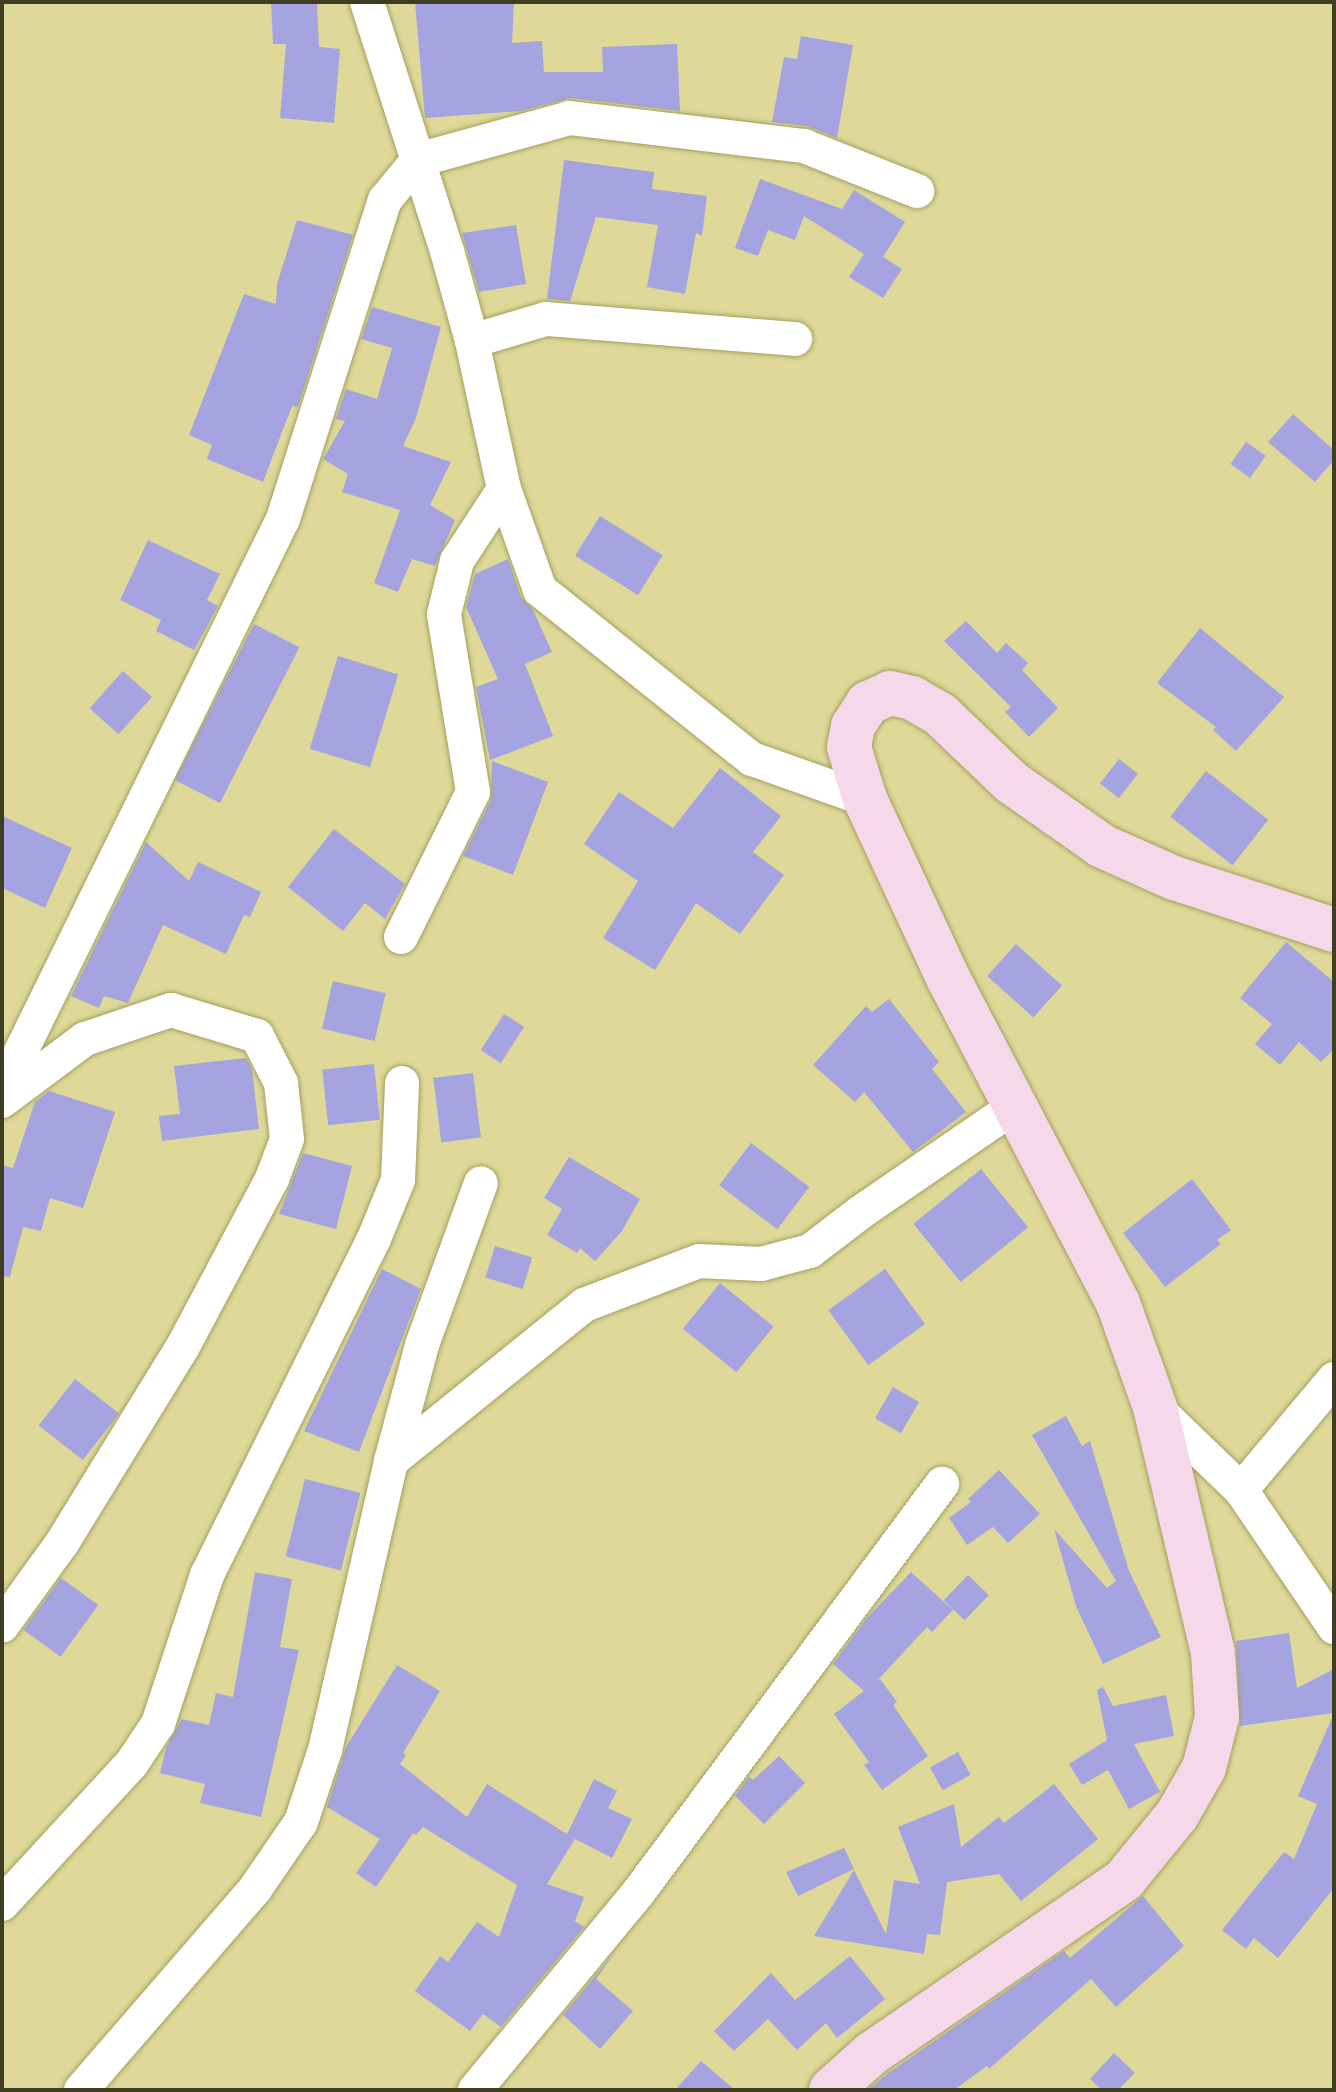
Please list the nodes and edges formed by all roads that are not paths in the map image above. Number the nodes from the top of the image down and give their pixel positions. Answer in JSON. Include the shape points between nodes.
{"nodes":[{"id":1,"x":367,"y":2,"type":"edge"},
{"id":2,"x":418,"y":160,"type":"junction"},
{"id":3,"x":917,"y":191,"type":"dead end"},
{"id":4,"x":795,"y":339,"type":"dead end"},
{"id":5,"x":472,"y":341,"type":"junction"},
{"id":6,"x":504,"y":489,"type":"junction"},
{"id":7,"x":865,"y":799,"type":"junction"},
{"id":8,"x":1334,"y":930,"type":"edge"},
{"id":9,"x":401,"y":937,"type":"dead end"},
{"id":10,"x":402,"y":1083,"type":"dead end"},
{"id":11,"x":2,"y":1090,"type":"edge"},
{"id":12,"x":2,"y":1101,"type":"edge"},
{"id":13,"x":1014,"y":1107,"type":"junction"},
{"id":14,"x":481,"y":1183,"type":"dead end"},
{"id":15,"x":1334,"y":1379,"type":"edge"},
{"id":16,"x":1155,"y":1407,"type":"junction"},
{"id":17,"x":391,"y":1461,"type":"junction"},
{"id":18,"x":942,"y":1484,"type":"dead end"},
{"id":19,"x":1241,"y":1490,"type":"junction"},
{"id":20,"x":2,"y":1626,"type":"edge"},
{"id":21,"x":1334,"y":1627,"type":"edge"},
{"id":22,"x":2,"y":1904,"type":"edge"},
{"id":23,"x":81,"y":2090,"type":"edge"},
{"id":24,"x":475,"y":2090,"type":"edge"},
{"id":25,"x":831,"y":2090,"type":"edge"}],
"edges":[{"from":1,"to":2,"type":"street"},
{"from":2,"to":3,"type":"street","via":[[569,118],[804,146]]},
{"from":2,"to":5,"type":"street"},
{"from":2,"to":11,"type":"street","via":[[385,200],[283,519]]},
{"from":4,"to":5,"type":"street","via":[[546,319]]},
{"from":5,"to":6,"type":"street"},
{"from":6,"to":7,"type":"street","via":[[540,590],[752,759]]},
{"from":6,"to":9,"type":"street","via":[[457,561],[444,614],[473,792]]},
{"from":7,"to":8,"type":"main road","via":[[849,747],[853,726],[868,703],[890,693],[912,698],[941,715],[1011,782],[1102,846],[1174,878]]},
{"from":7,"to":13,"type":"main road"},
{"from":10,"to":22,"type":"street","via":[[398,1180],[373,1241],[207,1575],[158,1724],[132,1763]]},
{"from":12,"to":20,"type":"street","via":[[85,1039],[171,1010],[257,1036],[281,1083],[287,1139],[272,1179],[182,1348],[62,1543]]},
{"from":13,"to":16,"type":"main road","via":[[1118,1303]]},
{"from":13,"to":17,"type":"street","via":[[810,1251],[761,1264],[699,1261],[584,1305]]},
{"from":14,"to":17,"type":"street","via":[[422,1345]]},
{"from":15,"to":19,"type":"street"},
{"from":16,"to":19,"type":"street"},
{"from":16,"to":25,"type":"main road","via":[[1213,1653],[1217,1717],[1204,1768],[1177,1815],[1124,1880],[871,2054]]},
{"from":17,"to":23,"type":"street","via":[[325,1750],[301,1822],[255,1889]]},
{"from":18,"to":24,"type":"street","via":[[638,1893]]},
{"from":19,"to":21,"type":"street"}]}
